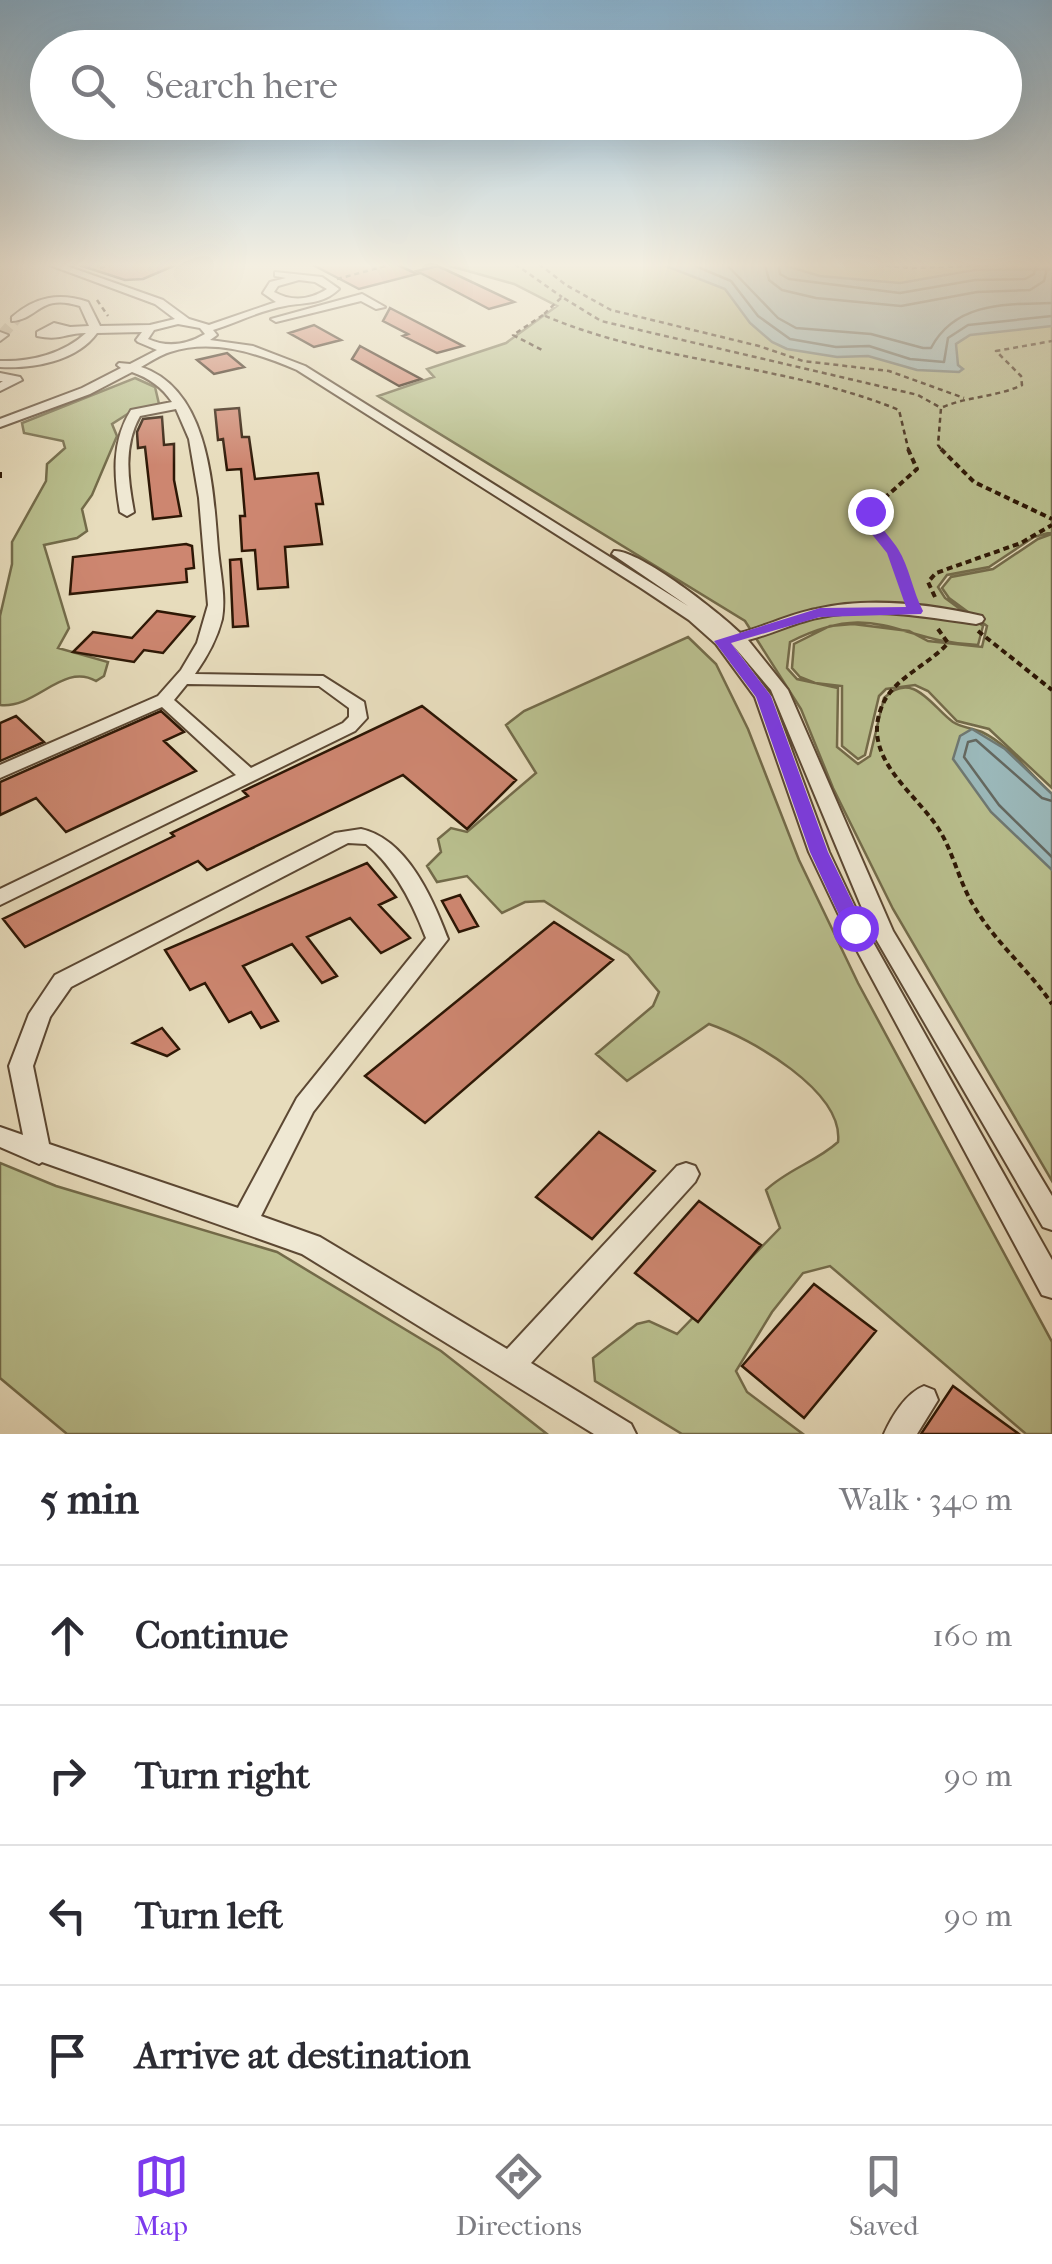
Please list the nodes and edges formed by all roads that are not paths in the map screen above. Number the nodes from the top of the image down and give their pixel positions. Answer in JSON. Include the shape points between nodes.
{"nodes":[{"id":1,"x":108,"y":331,"type":"edge"},
{"id":2,"x":146,"y":331,"type":"edge"},
{"id":3,"x":203,"y":331,"type":"edge"},
{"id":4,"x":215,"y":331,"type":"edge"},
{"id":5,"x":93,"y":332,"type":"junction"},
{"id":6,"x":67,"y":333,"type":"dead end"},
{"id":7,"x":146,"y":342,"type":"junction"},
{"id":8,"x":194,"y":344,"type":"junction"},
{"id":9,"x":170,"y":348,"type":"junction"},
{"id":10,"x":0,"y":364,"type":"edge"},
{"id":11,"x":129,"y":366,"type":"junction"},
{"id":12,"x":0,"y":377,"type":"edge"},
{"id":13,"x":0,"y":387,"type":"edge"},
{"id":14,"x":178,"y":405,"type":"junction"},
{"id":15,"x":4,"y":415,"type":"edge"},
{"id":16,"x":127,"y":512,"type":"dead end"},
{"id":17,"x":970,"y":618,"type":"road end"},
{"id":18,"x":731,"y":640,"type":"junction"},
{"id":19,"x":184,"y":679,"type":"junction"},
{"id":20,"x":164,"y":700,"type":"junction"},
{"id":21,"x":0,"y":772,"type":"edge"},
{"id":22,"x":249,"y":776,"type":"junction"},
{"id":23,"x":0,"y":898,"type":"edge"},
{"id":24,"x":0,"y":1137,"type":"edge"},
{"id":25,"x":39,"y":1153,"type":"junction"},
{"id":26,"x":686,"y":1174,"type":"dead end"},
{"id":27,"x":246,"y":1220,"type":"junction"},
{"id":28,"x":1052,"y":1220,"type":"edge"},
{"id":29,"x":1052,"y":1286,"type":"edge"},
{"id":30,"x":510,"y":1366,"type":"junction"},
{"id":31,"x":924,"y":1400,"type":"dead end"},
{"id":32,"x":621,"y":1434,"type":"edge"},
{"id":33,"x":899,"y":1434,"type":"edge"}],
"edges":[{"from":1,"to":5,"type":"lane"},
{"from":2,"to":7,"type":"lane"},
{"from":3,"to":8,"type":"lane","via":[[207,338]]},
{"from":4,"to":18,"type":"lane","via":[[334,379],[687,595]]},
{"from":5,"to":6,"type":"lane"},
{"from":5,"to":7,"type":"lane"},
{"from":5,"to":10,"type":"lane","via":[[44,360]]},
{"from":7,"to":9,"type":"lane"},
{"from":7,"to":11,"type":"lane"},
{"from":8,"to":9,"type":"lane"},
{"from":8,"to":18,"type":"lane","via":[[254,349],[301,368]]},
{"from":9,"to":11,"type":"lane"},
{"from":11,"to":14,"type":"lane","via":[[158,378]]},
{"from":11,"to":15,"type":"lane"},
{"from":12,"to":13,"type":"lane","via":[[16,380]]},
{"from":14,"to":16,"type":"lane","via":[[136,413],[129,422],[120,475]]},
{"from":14,"to":19,"type":"lane","via":[[196,443],[214,597],[214,622]]},
{"from":17,"to":18,"type":"lane","via":[[820,612]]},
{"from":18,"to":28,"type":"lane","via":[[762,663],[795,719],[884,932]]},
{"from":18,"to":29,"type":"lane","via":[[764,696],[819,852],[855,928]]},
{"from":19,"to":20,"type":"lane"},
{"from":19,"to":22,"type":"lane","via":[[323,680],[358,706],[349,727]]},
{"from":20,"to":21,"type":"lane"},
{"from":20,"to":22,"type":"lane"},
{"from":22,"to":23,"type":"lane"},
{"from":24,"to":25,"type":"lane"},
{"from":25,"to":27,"type":"lane"},
{"from":25,"to":27,"type":"lane","via":[[21,1066],[40,1014],[63,981],[342,838],[372,838],[428,911],[437,940],[305,1105]]},
{"from":26,"to":30,"type":"lane"},
{"from":27,"to":30,"type":"lane","via":[[311,1245]]},
{"from":30,"to":32,"type":"lane"},
{"from":31,"to":33,"type":"lane"}]}
